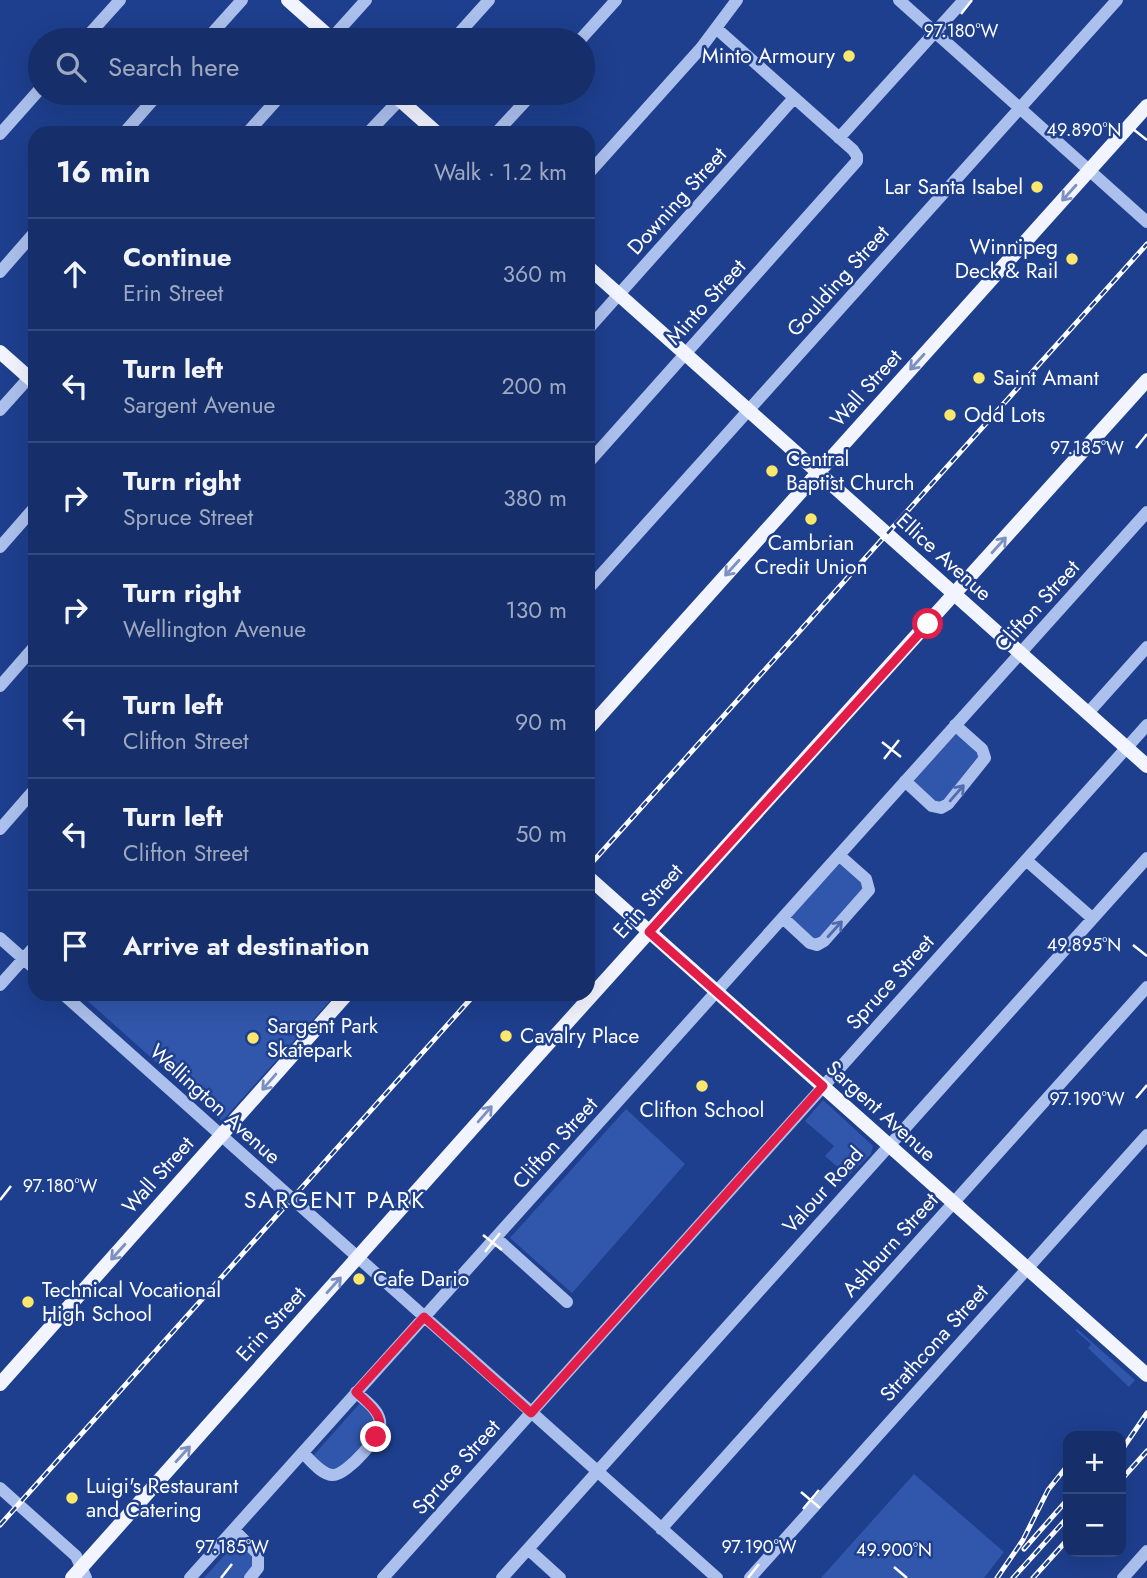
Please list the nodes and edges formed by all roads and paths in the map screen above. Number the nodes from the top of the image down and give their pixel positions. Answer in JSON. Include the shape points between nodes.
{"nodes":[{"id":1,"x":120,"y":0,"type":"edge"},
{"id":2,"x":242,"y":0,"type":"edge"},
{"id":3,"x":288,"y":0,"type":"edge"},
{"id":4,"x":366,"y":0,"type":"edge"},
{"id":5,"x":489,"y":0,"type":"edge"},
{"id":6,"x":616,"y":0,"type":"edge"},
{"id":7,"x":737,"y":0,"type":"edge"},
{"id":8,"x":899,"y":0,"type":"edge"},
{"id":9,"x":964,"y":0,"type":"edge"},
{"id":10,"x":1116,"y":0,"type":"edge"},
{"id":11,"x":95,"y":28,"type":"edge"},
{"id":12,"x":217,"y":28,"type":"edge"},
{"id":13,"x":319,"y":28,"type":"edge"},
{"id":14,"x":342,"y":28,"type":"edge"},
{"id":15,"x":464,"y":28,"type":"edge"},
{"id":16,"x":591,"y":28,"type":"edge"},
{"id":17,"x":717,"y":29,"type":"junction"},
{"id":18,"x":935,"y":32,"type":"junction"},
{"id":19,"x":794,"y":98,"type":"junction"},
{"id":20,"x":28,"y":102,"type":"edge"},
{"id":21,"x":148,"y":105,"type":"edge"},
{"id":22,"x":272,"y":105,"type":"edge"},
{"id":23,"x":391,"y":105,"type":"edge"},
{"id":24,"x":409,"y":105,"type":"edge"},
{"id":25,"x":522,"y":105,"type":"edge"},
{"id":26,"x":1147,"y":106,"type":"edge"},
{"id":27,"x":1019,"y":108,"type":"junction"},
{"id":28,"x":130,"y":126,"type":"edge"},
{"id":29,"x":253,"y":126,"type":"edge"},
{"id":30,"x":374,"y":126,"type":"edge"},
{"id":31,"x":431,"y":126,"type":"edge"},
{"id":32,"x":502,"y":126,"type":"edge"},
{"id":33,"x":0,"y":134,"type":"edge"},
{"id":34,"x":839,"y":138,"type":"junction"},
{"id":35,"x":595,"y":166,"type":"edge"},
{"id":36,"x":1089,"y":171,"type":"junction"},
{"id":37,"x":1147,"y":222,"type":"edge"},
{"id":38,"x":28,"y":240,"type":"edge"},
{"id":39,"x":0,"y":272,"type":"edge"},
{"id":40,"x":595,"y":274,"type":"edge"},
{"id":41,"x":618,"y":295,"type":"junction"},
{"id":42,"x":595,"y":321,"type":"edge"},
{"id":43,"x":0,"y":352,"type":"edge"},
{"id":44,"x":686,"y":354,"type":"junction"},
{"id":45,"x":28,"y":373,"type":"edge"},
{"id":46,"x":1147,"y":380,"type":"edge"},
{"id":47,"x":28,"y":382,"type":"edge"},
{"id":48,"x":0,"y":410,"type":"edge"},
{"id":49,"x":748,"y":410,"type":"junction"},
{"id":50,"x":595,"y":455,"type":"edge"},
{"id":51,"x":818,"y":473,"type":"junction"},
{"id":52,"x":1147,"y":512,"type":"edge"},
{"id":53,"x":28,"y":515,"type":"edge"},
{"id":54,"x":0,"y":547,"type":"edge"},
{"id":55,"x":595,"y":581,"type":"edge"},
{"id":56,"x":955,"y":594,"type":"junction"},
{"id":57,"x":1147,"y":646,"type":"edge"},
{"id":58,"x":1020,"y":653,"type":"junction"},
{"id":59,"x":28,"y":654,"type":"edge"},
{"id":60,"x":0,"y":685,"type":"edge"},
{"id":61,"x":1088,"y":713,"type":"junction"},
{"id":62,"x":595,"y":721,"type":"edge"},
{"id":63,"x":1147,"y":725,"type":"edge"},
{"id":64,"x":955,"y":726,"type":"junction"},
{"id":65,"x":1127,"y":748,"type":"junction"},
{"id":66,"x":1147,"y":766,"type":"edge"},
{"id":67,"x":905,"y":782,"type":"junction"},
{"id":68,"x":28,"y":797,"type":"edge"},
{"id":69,"x":0,"y":829,"type":"edge"},
{"id":70,"x":840,"y":856,"type":"junction"},
{"id":71,"x":1147,"y":858,"type":"edge"},
{"id":72,"x":1026,"y":860,"type":"junction"},
{"id":73,"x":595,"y":883,"type":"edge"},
{"id":74,"x":783,"y":918,"type":"junction"},
{"id":75,"x":1092,"y":918,"type":"junction"},
{"id":76,"x":649,"y":932,"type":"junction"},
{"id":77,"x":0,"y":938,"type":"edge"},
{"id":78,"x":28,"y":954,"type":"edge"},
{"id":79,"x":23,"y":959,"type":"junction"},
{"id":80,"x":28,"y":964,"type":"edge"},
{"id":81,"x":0,"y":985,"type":"edge"},
{"id":82,"x":1147,"y":987,"type":"edge"},
{"id":83,"x":717,"y":991,"type":"junction"},
{"id":84,"x":595,"y":992,"type":"edge"},
{"id":85,"x":70,"y":1001,"type":"edge"},
{"id":86,"x":341,"y":1001,"type":"edge"},
{"id":87,"x":587,"y":1001,"type":"edge"},
{"id":88,"x":823,"y":1086,"type":"junction"},
{"id":89,"x":222,"y":1135,"type":"junction"},
{"id":90,"x":1147,"y":1135,"type":"edge"},
{"id":91,"x":889,"y":1145,"type":"junction"},
{"id":92,"x":954,"y":1203,"type":"junction"},
{"id":93,"x":496,"y":1238,"type":"junction"},
{"id":94,"x":358,"y":1258,"type":"junction"},
{"id":95,"x":1028,"y":1268,"type":"junction"},
{"id":96,"x":567,"y":1302,"type":"dead end"},
{"id":97,"x":424,"y":1317,"type":"junction"},
{"id":98,"x":1147,"y":1375,"type":"edge"},
{"id":99,"x":0,"y":1384,"type":"edge"},
{"id":100,"x":356,"y":1392,"type":"junction"},
{"id":101,"x":531,"y":1413,"type":"junction"},
{"id":102,"x":303,"y":1453,"type":"junction"},
{"id":103,"x":598,"y":1472,"type":"junction"},
{"id":104,"x":0,"y":1488,"type":"edge"},
{"id":105,"x":661,"y":1529,"type":"junction"},
{"id":106,"x":234,"y":1530,"type":"junction"},
{"id":107,"x":528,"y":1549,"type":"junction"},
{"id":108,"x":1147,"y":1551,"type":"edge"},
{"id":109,"x":80,"y":1574,"type":"edge"},
{"id":110,"x":190,"y":1578,"type":"edge"},
{"id":111,"x":250,"y":1578,"type":"edge"},
{"id":112,"x":383,"y":1578,"type":"edge"},
{"id":113,"x":502,"y":1578,"type":"edge"},
{"id":114,"x":560,"y":1578,"type":"edge"},
{"id":115,"x":717,"y":1578,"type":"edge"},
{"id":116,"x":750,"y":1578,"type":"edge"},
{"id":117,"x":1123,"y":1578,"type":"edge"}],
"edges":[{"from":1,"to":11,"type":"street"},
{"from":2,"to":12,"type":"street"},
{"from":3,"to":13,"type":"main road"},
{"from":4,"to":14,"type":"street"},
{"from":5,"to":15,"type":"street"},
{"from":6,"to":16,"type":"street"},
{"from":7,"to":17,"type":"street"},
{"from":8,"to":18,"type":"street"},
{"from":9,"to":18,"type":"street"},
{"from":10,"to":27,"type":"street","name":"Goulding Street"},
{"from":17,"to":19,"type":"street"},
{"from":17,"to":35,"type":"street"},
{"from":18,"to":27,"type":"street"},
{"from":18,"to":34,"type":"street"},
{"from":19,"to":34,"type":"street"},
{"from":19,"to":41,"type":"street","name":"Downing Street"},
{"from":20,"to":33,"type":"street"},
{"from":21,"to":28,"type":"street"},
{"from":22,"to":29,"type":"street"},
{"from":23,"to":30,"type":"street"},
{"from":24,"to":31,"type":"main road"},
{"from":25,"to":32,"type":"street"},
{"from":26,"to":36,"type":"main road","name":"Wall Street"},
{"from":27,"to":36,"type":"street"},
{"from":27,"to":49,"type":"street","name":"Goulding Street"},
{"from":34,"to":44,"type":"street","name":"Minto Street","via":[[857,156],[853,167]]},
{"from":36,"to":37,"type":"street"},
{"from":36,"to":51,"type":"main road","name":"Wall Street","one_way":true},
{"from":38,"to":39,"type":"street"},
{"from":40,"to":41,"type":"main road","name":"Ellice Avenue"},
{"from":41,"to":42,"type":"street","name":"Downing Street"},
{"from":41,"to":44,"type":"main road","name":"Ellice Avenue"},
{"from":43,"to":45,"type":"main road"},
{"from":44,"to":49,"type":"main road","name":"Ellice Avenue"},
{"from":44,"to":50,"type":"street","name":"Minto Street"},
{"from":56,"to":46,"type":"main road","name":"Erin Street","one_way":true},
{"from":47,"to":48,"type":"street"},
{"from":49,"to":51,"type":"main road","name":"Ellice Avenue"},
{"from":49,"to":55,"type":"street","name":"Goulding Street"},
{"from":51,"to":56,"type":"main road","name":"Ellice Avenue"},
{"from":51,"to":62,"type":"main road","name":"Wall Street","one_way":true},
{"from":52,"to":58,"type":"street","name":"Clifton Street"},
{"from":53,"to":54,"type":"street"},
{"from":56,"to":58,"type":"main road","name":"Ellice Avenue"},
{"from":56,"to":76,"type":"main road","name":"Erin Street"},
{"from":57,"to":61,"type":"street"},
{"from":58,"to":61,"type":"main road","name":"Ellice Avenue"},
{"from":58,"to":64,"type":"street","name":"Clifton Street"},
{"from":59,"to":60,"type":"street"},
{"from":61,"to":65,"type":"main road","name":"Ellice Avenue"},
{"from":63,"to":65,"type":"street","name":"Spruce Street"},
{"from":64,"to":67,"type":"street","name":"Clifton Street"},
{"from":67,"to":64,"type":"street","one_way":true,"via":[[933,806],[948,804],[985,758],[982,749]]},
{"from":65,"to":66,"type":"main road","name":"Ellice Avenue"},
{"from":65,"to":72,"type":"street","name":"Spruce Street"},
{"from":67,"to":70,"type":"street","name":"Clifton Street"},
{"from":68,"to":69,"type":"street"},
{"from":70,"to":74,"type":"street","name":"Clifton Street"},
{"from":74,"to":70,"type":"street","one_way":true,"via":[[810,943],[824,941],[869,890],[866,880]]},
{"from":71,"to":75,"type":"street","name":"Valour Road"},
{"from":72,"to":75,"type":"street"},
{"from":72,"to":88,"type":"street","name":"Spruce Street"},
{"from":73,"to":76,"type":"main road","name":"Sargent Avenue"},
{"from":74,"to":83,"type":"street","name":"Clifton Street"},
{"from":75,"to":91,"type":"street","name":"Valour Road"},
{"from":76,"to":83,"type":"main road","name":"Sargent Avenue"},
{"from":84,"to":76,"type":"main road","name":"Erin Street","one_way":true},
{"from":77,"to":79,"type":"street"},
{"from":78,"to":79,"type":"street"},
{"from":79,"to":80,"type":"street"},
{"from":79,"to":81,"type":"street"},
{"from":82,"to":92,"type":"street","name":"Ashburn Street"},
{"from":83,"to":88,"type":"main road","name":"Sargent Avenue"},
{"from":83,"to":93,"type":"street","name":"Clifton Street"},
{"from":85,"to":89,"type":"street","name":"Wellington Avenue"},
{"from":86,"to":89,"type":"main road","name":"Wall Street","one_way":true},
{"from":94,"to":87,"type":"main road","name":"Erin Street","one_way":true},
{"from":88,"to":91,"type":"main road","name":"Sargent Avenue"},
{"from":88,"to":101,"type":"street","name":"Spruce Street"},
{"from":89,"to":94,"type":"street","name":"Wellington Avenue"},
{"from":89,"to":99,"type":"main road","name":"Wall Street","one_way":true},
{"from":90,"to":95,"type":"street","name":"Strathcona Street"},
{"from":91,"to":92,"type":"main road","name":"Sargent Avenue"},
{"from":91,"to":103,"type":"street","name":"Valour Road"},
{"from":92,"to":95,"type":"main road","name":"Sargent Avenue"},
{"from":92,"to":105,"type":"street","name":"Ashburn Street"},
{"from":93,"to":96,"type":"street"},
{"from":93,"to":97,"type":"street","name":"Clifton Street"},
{"from":94,"to":97,"type":"street","name":"Wellington Avenue"},
{"from":109,"to":94,"type":"main road","name":"Erin Street","one_way":true},
{"from":95,"to":98,"type":"main road","name":"Sargent Avenue"},
{"from":95,"to":116,"type":"street","name":"Strathcona Street"},
{"from":97,"to":100,"type":"street","name":"Clifton Street"},
{"from":97,"to":101,"type":"street","name":"Wellington Avenue"},
{"from":100,"to":102,"type":"street","name":"Clifton Street"},
{"from":100,"to":102,"type":"street","via":[[379,1415],[376,1437],[337,1475],[326,1474]]},
{"from":101,"to":103,"type":"street","name":"Wellington Avenue"},
{"from":101,"to":112,"type":"street","name":"Spruce Street"},
{"from":102,"to":106,"type":"street","name":"Clifton Street"},
{"from":103,"to":105,"type":"street","name":"Wellington Avenue"},
{"from":103,"to":107,"type":"street","name":"Valour Road"},
{"from":104,"to":109,"type":"street","via":[[76,1556]]},
{"from":105,"to":115,"type":"street","name":"Wellington Avenue"},
{"from":106,"to":110,"type":"street","name":"Clifton Street"},
{"from":106,"to":111,"type":"street","via":[[258,1554],[258,1568]]},
{"from":107,"to":113,"type":"street","name":"Valour Road"},
{"from":107,"to":114,"type":"street"},
{"from":108,"to":117,"type":"street"}]}
